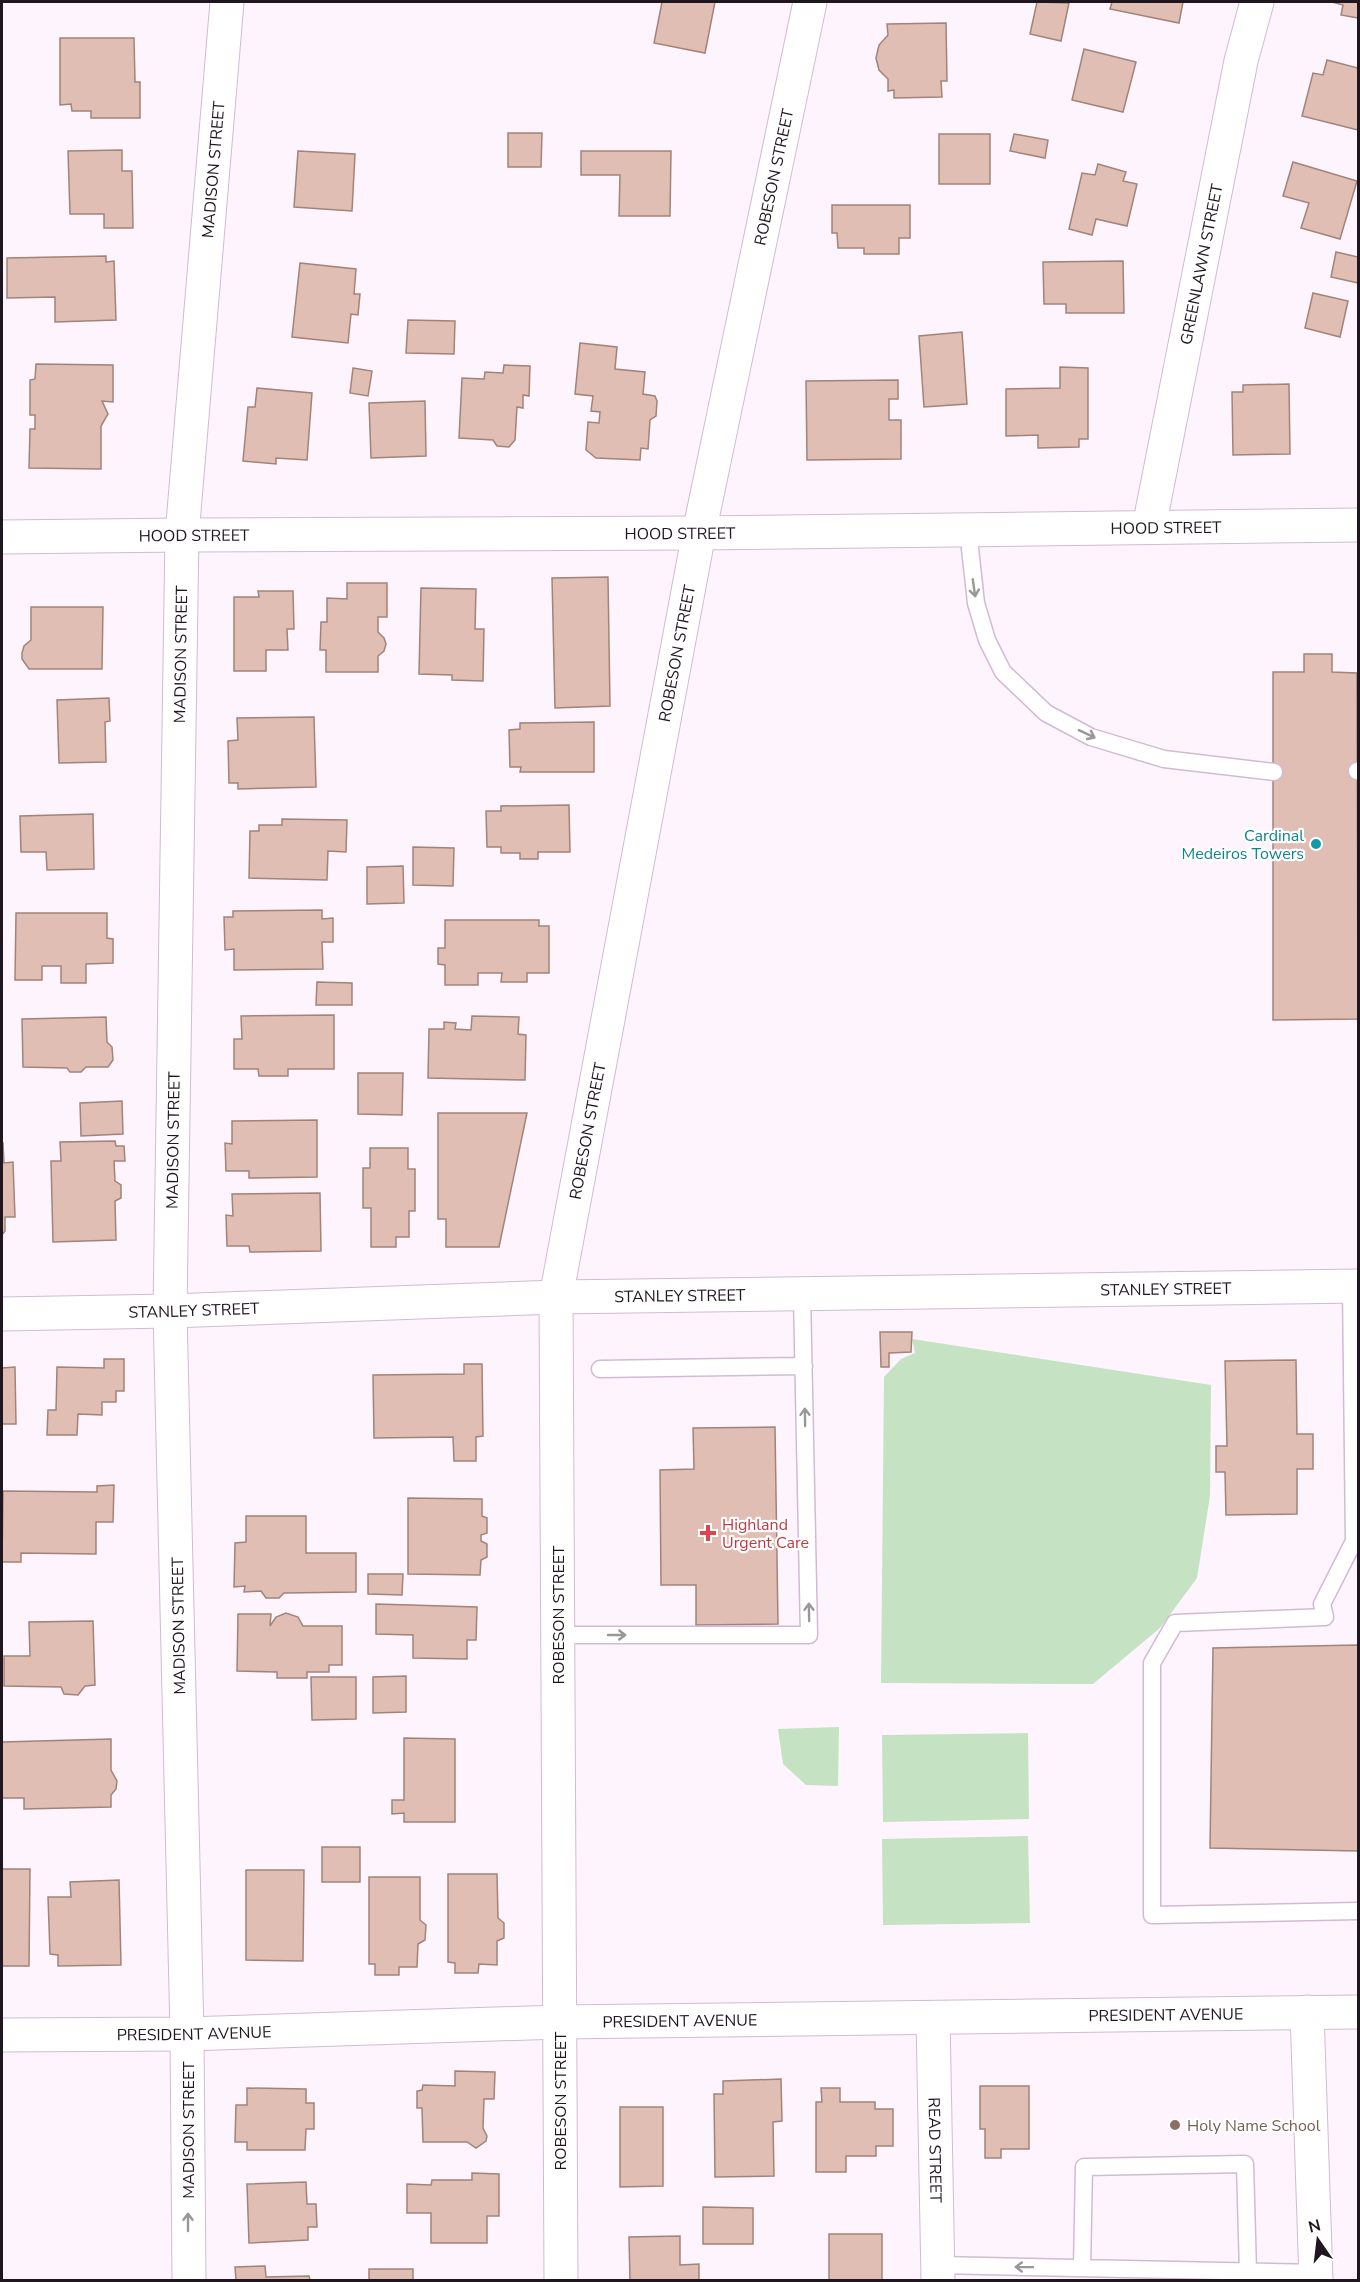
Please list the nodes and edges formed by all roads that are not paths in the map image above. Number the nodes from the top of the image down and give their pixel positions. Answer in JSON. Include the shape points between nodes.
{"nodes":[{"id":1,"x":227,"y":2,"type":"edge"},
{"id":2,"x":810,"y":2,"type":"edge"},
{"id":3,"x":1257,"y":2,"type":"edge"},
{"id":4,"x":1359,"y":525,"type":"edge"},
{"id":5,"x":1149,"y":527,"type":"junction"},
{"id":6,"x":968,"y":530,"type":"junction"},
{"id":7,"x":699,"y":534,"type":"junction"},
{"id":8,"x":182,"y":535,"type":"junction"},
{"id":9,"x":2,"y":537,"type":"edge"},
{"id":10,"x":1274,"y":772,"type":"dead end"},
{"id":11,"x":1355,"y":1286,"type":"edge"},
{"id":12,"x":802,"y":1294,"type":"junction"},
{"id":13,"x":556,"y":1297,"type":"junction"},
{"id":14,"x":170,"y":1311,"type":"junction"},
{"id":15,"x":2,"y":1314,"type":"edge"},
{"id":16,"x":804,"y":1366,"type":"junction"},
{"id":17,"x":600,"y":1369,"type":"dead end"},
{"id":18,"x":558,"y":1635,"type":"junction"},
{"id":19,"x":1359,"y":1911,"type":"edge"},
{"id":20,"x":1307,"y":2012,"type":"junction"},
{"id":21,"x":1359,"y":2012,"type":"edge"},
{"id":22,"x":933,"y":2018,"type":"junction"},
{"id":23,"x":560,"y":2022,"type":"junction"},
{"id":24,"x":188,"y":2034,"type":"junction"},
{"id":25,"x":2,"y":2036,"type":"edge"},
{"id":26,"x":1082,"y":2268,"type":"junction"},
{"id":27,"x":1248,"y":2272,"type":"junction"},
{"id":28,"x":938,"y":2273,"type":"edge"},
{"id":29,"x":1316,"y":2277,"type":"edge"},
{"id":30,"x":189,"y":2280,"type":"edge"},
{"id":31,"x":561,"y":2280,"type":"edge"}],
"edges":[{"from":1,"to":8,"type":"street","name":"MADISON STREET"},
{"from":2,"to":7,"type":"street","name":"ROBESON STREET"},
{"from":3,"to":5,"type":"street","name":"GREENLAWN STREET","via":[[1239,72]]},
{"from":4,"to":5,"type":"street","name":"HOOD STREET"},
{"from":5,"to":6,"type":"street","name":"HOOD STREET"},
{"from":6,"to":7,"type":"street","name":"HOOD STREET"},
{"from":6,"to":10,"type":"lane","one_way":true,"via":[[976,603],[987,640],[1003,672],[1046,713],[1091,737],[1164,759]]},
{"from":7,"to":8,"type":"street","name":"HOOD STREET"},
{"from":7,"to":13,"type":"street","name":"ROBESON STREET"},
{"from":8,"to":9,"type":"street","name":"HOOD STREET"},
{"from":8,"to":14,"type":"street","name":"MADISON STREET"},
{"from":11,"to":12,"type":"street","name":"STANLEY STREET"},
{"from":11,"to":19,"type":"lane","via":[[1354,1541],[1322,1604],[1325,1617],[1175,1623],[1152,1663],[1152,1915]]},
{"from":12,"to":13,"type":"street","name":"STANLEY STREET"},
{"from":12,"to":16,"type":"lane"},
{"from":13,"to":14,"type":"street","name":"STANLEY STREET"},
{"from":13,"to":18,"type":"street","name":"ROBESON STREET"},
{"from":14,"to":15,"type":"street","name":"STANLEY STREET"},
{"from":14,"to":24,"type":"street","name":"MADISON STREET"},
{"from":16,"to":17,"type":"lane"},
{"from":18,"to":16,"type":"lane","one_way":true,"via":[[809,1635]]},
{"from":18,"to":23,"type":"street","name":"ROBESON STREET"},
{"from":20,"to":21,"type":"street","name":"PRESIDENT AVENUE"},
{"from":20,"to":22,"type":"street","name":"PRESIDENT AVENUE"},
{"from":20,"to":29,"type":"street"},
{"from":22,"to":23,"type":"street","name":"PRESIDENT AVENUE"},
{"from":22,"to":28,"type":"street","name":"READ STREET"},
{"from":23,"to":24,"type":"street","name":"PRESIDENT AVENUE"},
{"from":23,"to":31,"type":"street","name":"ROBESON STREET"},
{"from":24,"to":25,"type":"street","name":"PRESIDENT AVENUE"},
{"from":30,"to":24,"type":"street","name":"MADISON STREET","one_way":true},
{"from":26,"to":27,"type":"lane"},
{"from":26,"to":27,"type":"lane","via":[[1084,2167],[1245,2164]]},
{"from":26,"to":28,"type":"lane","one_way":true},
{"from":27,"to":29,"type":"lane"}]}
